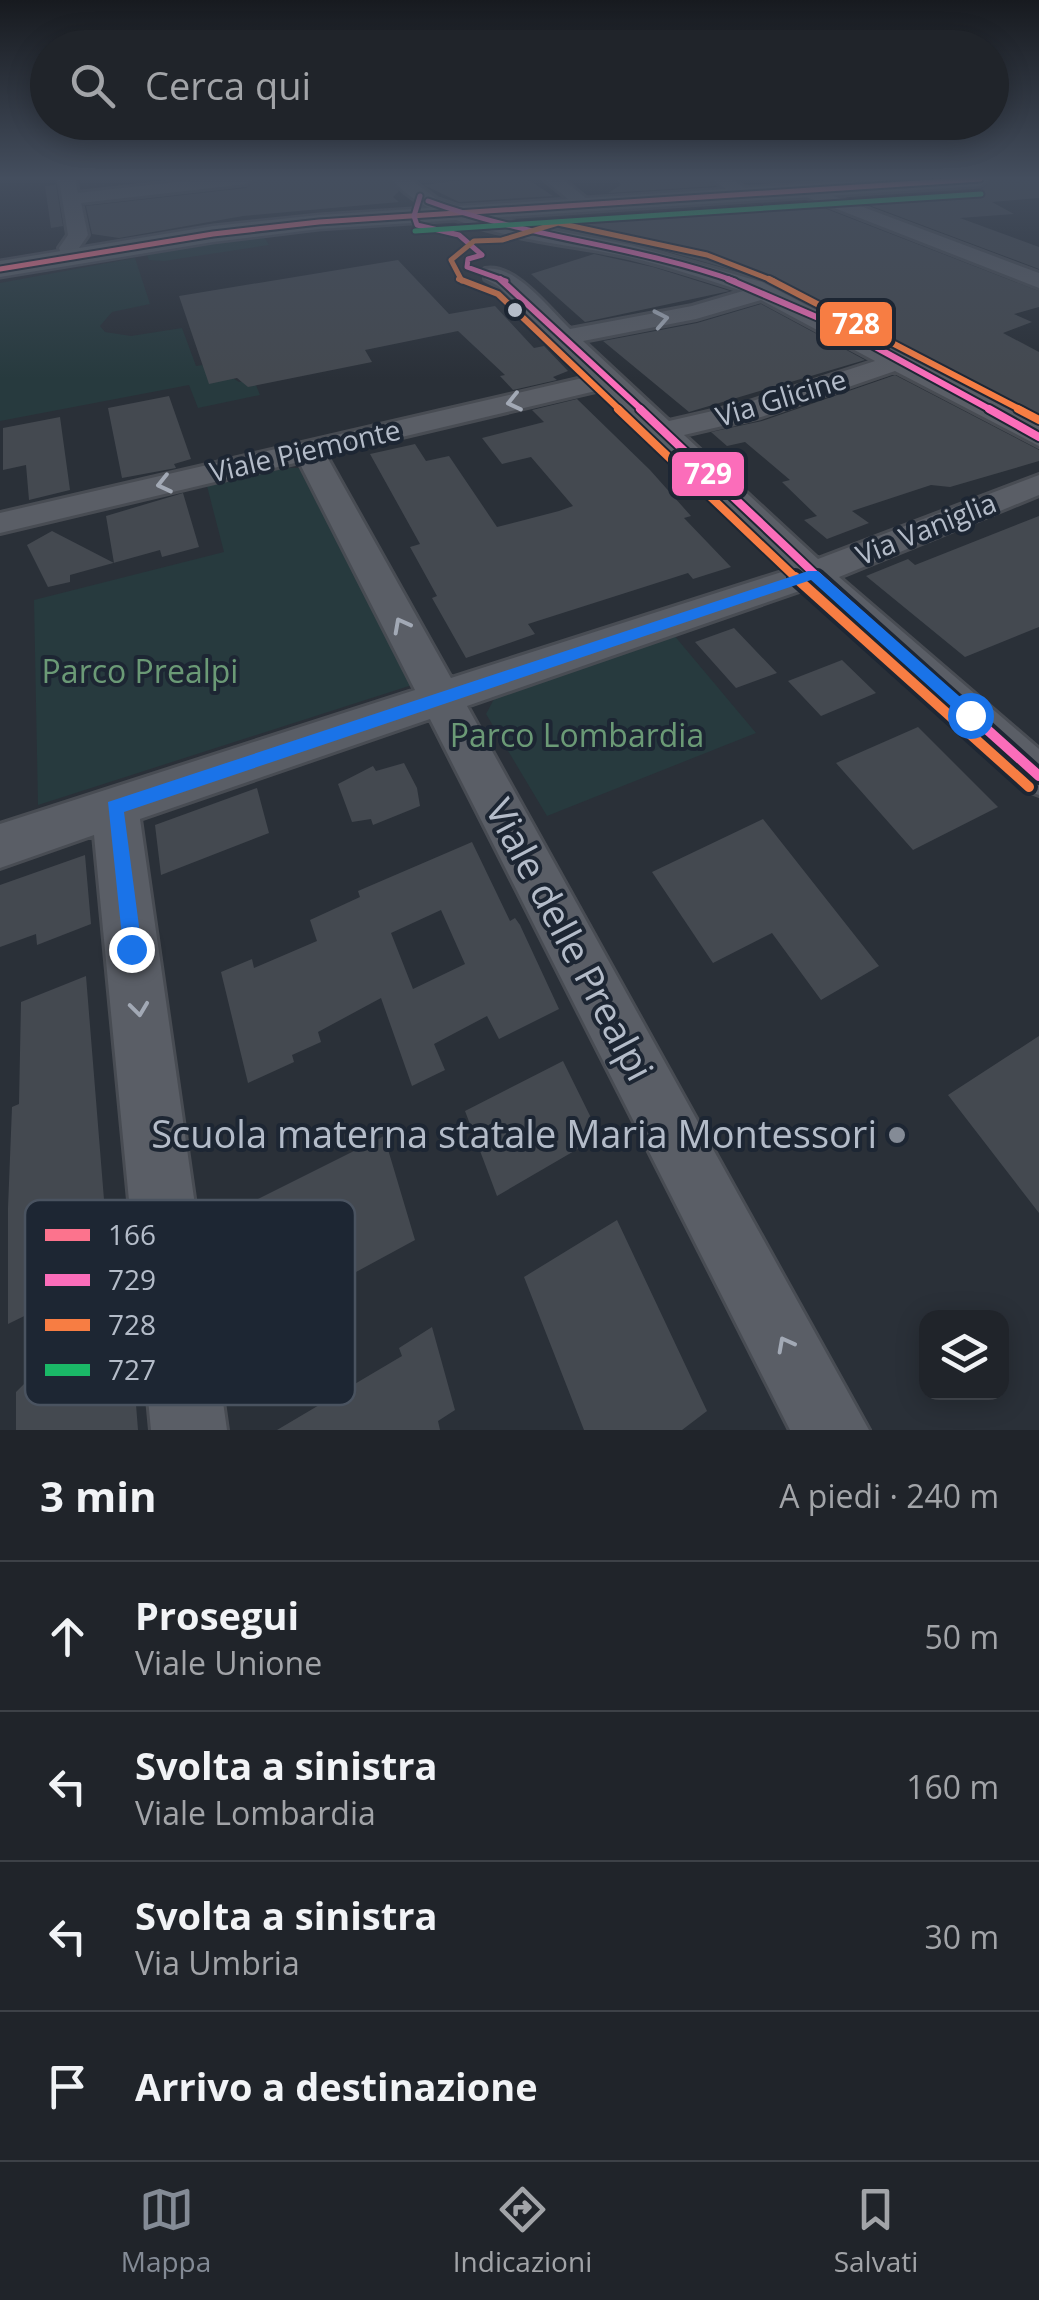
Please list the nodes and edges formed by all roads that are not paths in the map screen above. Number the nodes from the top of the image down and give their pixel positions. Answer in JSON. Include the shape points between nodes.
{"nodes":[{"id":1,"x":102,"y":246,"type":"edge"},
{"id":2,"x":473,"y":246,"type":"edge"},
{"id":3,"x":538,"y":246,"type":"edge"},
{"id":4,"x":546,"y":246,"type":"edge"},
{"id":5,"x":587,"y":246,"type":"edge"},
{"id":6,"x":948,"y":246,"type":"edge"},
{"id":7,"x":82,"y":248,"type":"joint"},
{"id":8,"x":529,"y":256,"type":"dead end"},
{"id":9,"x":493,"y":261,"type":"junction"},
{"id":10,"x":0,"y":269,"type":"edge"},
{"id":11,"x":1038,"y":281,"type":"edge"},
{"id":12,"x":763,"y":292,"type":"junction"},
{"id":13,"x":566,"y":338,"type":"junction"},
{"id":14,"x":898,"y":362,"type":"junction"},
{"id":15,"x":610,"y":380,"type":"junction"},
{"id":16,"x":663,"y":431,"type":"junction"},
{"id":17,"x":1039,"y":437,"type":"edge"},
{"id":18,"x":308,"y":450,"type":"junction"},
{"id":19,"x":1039,"y":484,"type":"edge"},
{"id":20,"x":0,"y":522,"type":"edge"},
{"id":21,"x":813,"y":574,"type":"junction"},
{"id":22,"x":440,"y":699,"type":"junction"},
{"id":23,"x":1039,"y":776,"type":"edge"},
{"id":24,"x":114,"y":808,"type":"junction"},
{"id":25,"x":0,"y":846,"type":"edge"},
{"id":26,"x":161,"y":1200,"type":"edge"},
{"id":27,"x":186,"y":1405,"type":"edge"},
{"id":28,"x":189,"y":1430,"type":"edge"},
{"id":29,"x":830,"y":1430,"type":"edge"}],
"edges":[{"from":1,"to":7,"type":"main road"},
{"from":2,"to":9,"type":"street"},
{"from":3,"to":9,"type":"street"},
{"from":4,"to":8,"type":"street"},
{"from":5,"to":12,"type":"street","via":[[676,262]]},
{"from":6,"to":11,"type":"street"},
{"from":7,"to":10,"type":"main road"},
{"from":9,"to":13,"type":"street"},
{"from":13,"to":12,"type":"street","one_way":true},
{"from":12,"to":14,"type":"street"},
{"from":13,"to":15,"type":"street"},
{"from":14,"to":16,"type":"street","name":"Via Glicine","via":[[752,411]]},
{"from":14,"to":17,"type":"street"},
{"from":15,"to":16,"type":"street"},
{"from":15,"to":18,"type":"street","name":"Viale Piemonte","one_way":true},
{"from":16,"to":21,"type":"street"},
{"from":18,"to":20,"type":"street","name":"Viale Piemonte","one_way":true},
{"from":22,"to":18,"type":"street","name":"Viale delle Prealpi","one_way":true},
{"from":19,"to":21,"type":"street","name":"Via Vaniglia"},
{"from":21,"to":22,"type":"street","name":"Via Vaniglia"},
{"from":21,"to":23,"type":"street"},
{"from":22,"to":24,"type":"street","name":"Via Vaniglia"},
{"from":29,"to":22,"type":"street","name":"Viale delle Prealpi","one_way":true},
{"from":24,"to":25,"type":"street","name":"Via Vaniglia"},
{"from":24,"to":26,"type":"street","one_way":true},
{"from":27,"to":28,"type":"street","one_way":true}]}
